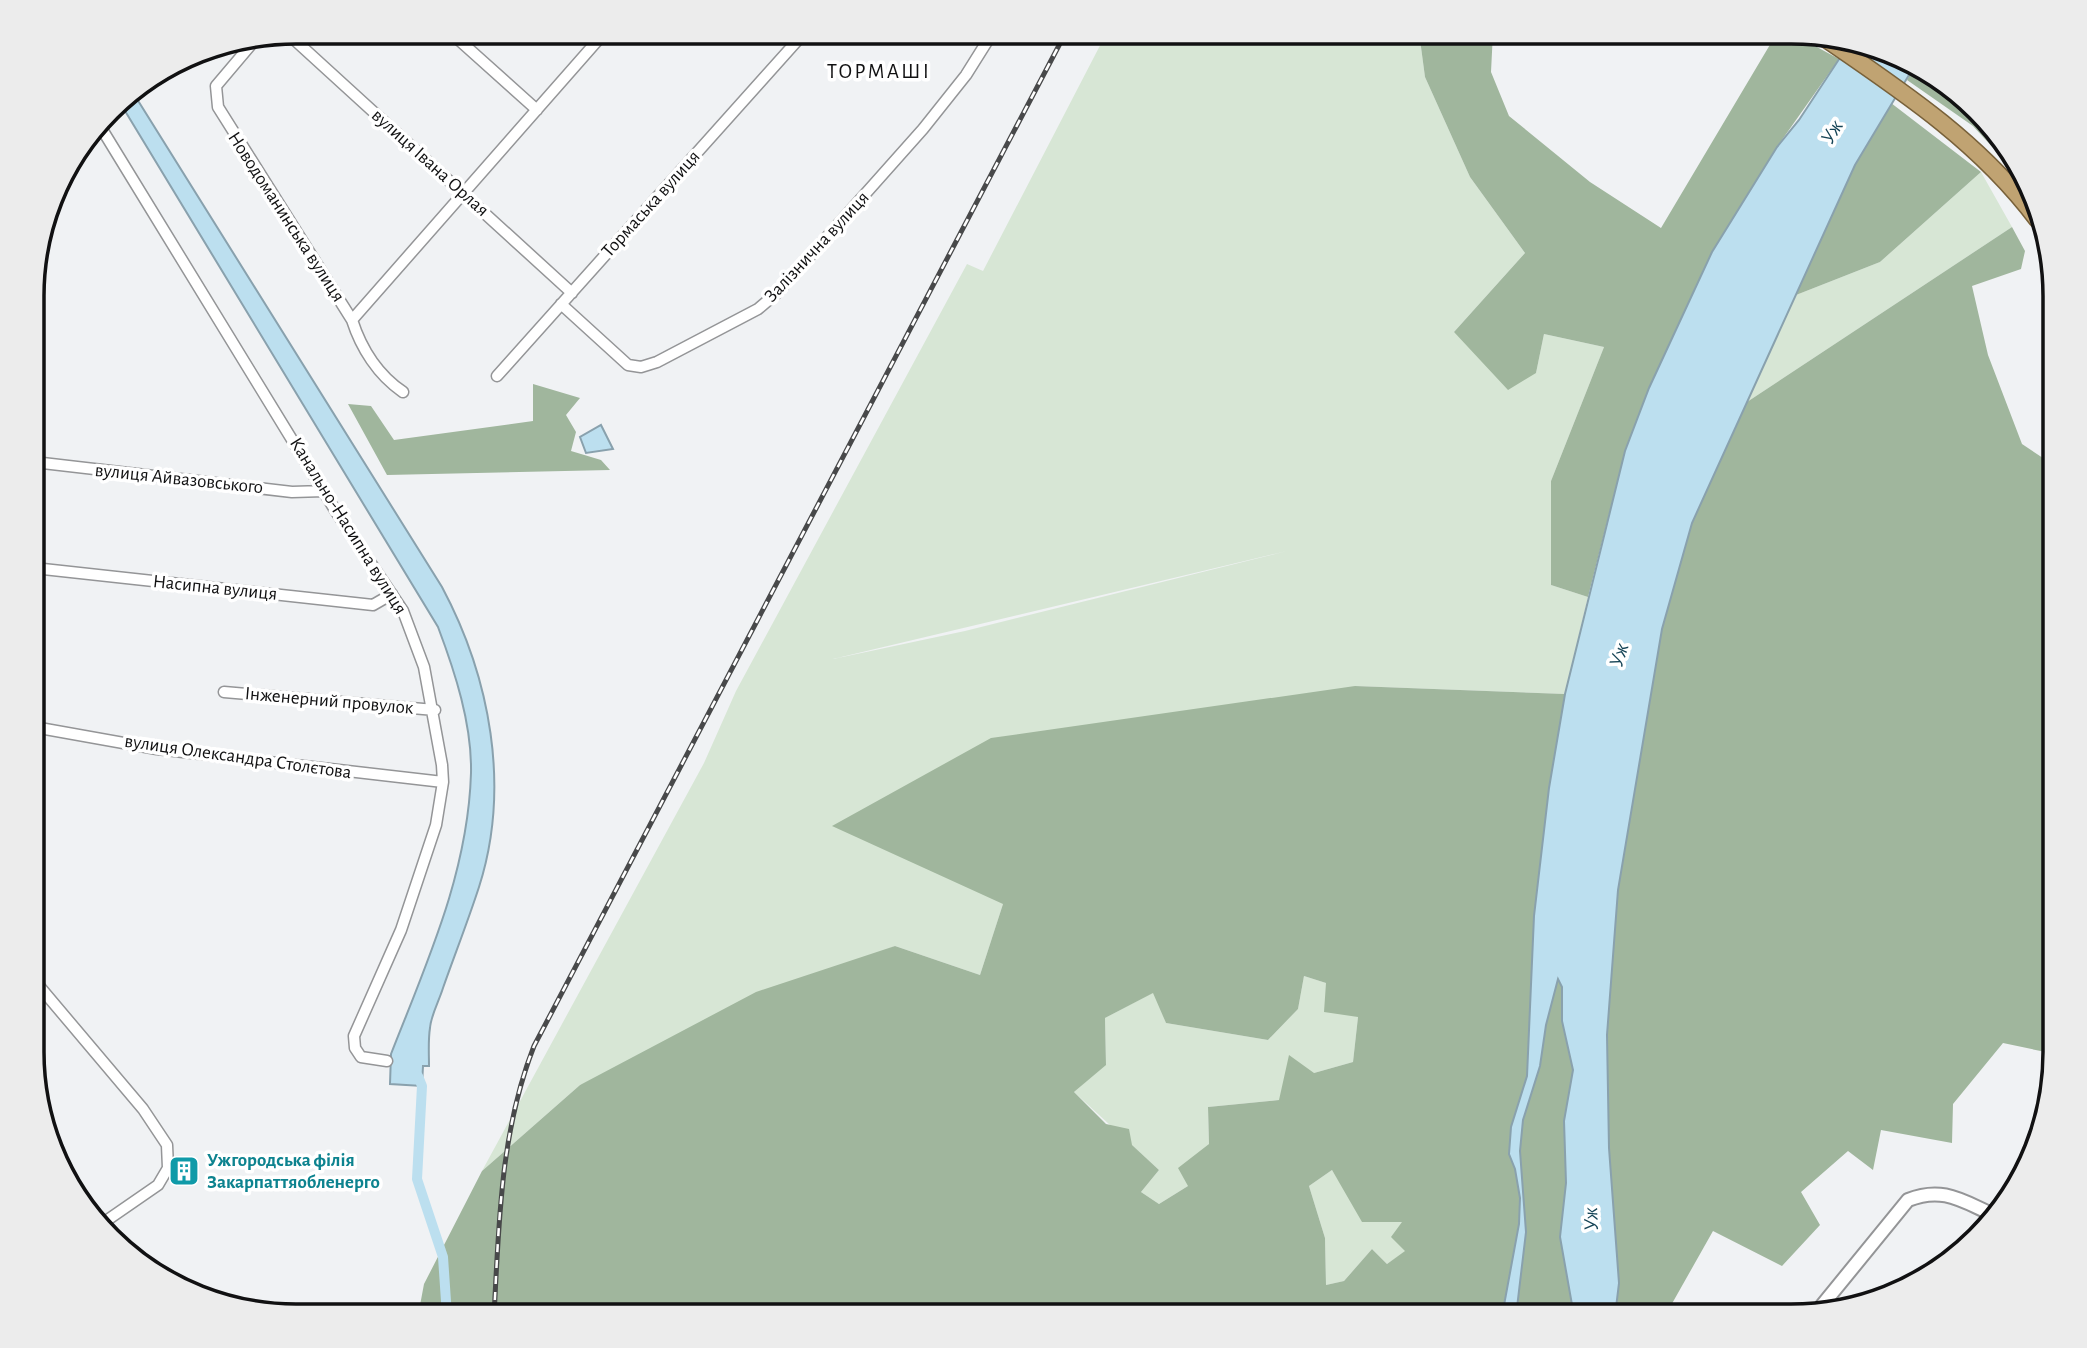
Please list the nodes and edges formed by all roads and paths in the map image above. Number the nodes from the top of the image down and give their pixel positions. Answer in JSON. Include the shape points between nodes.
{"nodes":[{"id":1,"x":299,"y":44,"type":"edge"},
{"id":2,"x":463,"y":44,"type":"edge"},
{"id":3,"x":595,"y":44,"type":"edge"},
{"id":4,"x":793,"y":44,"type":"edge"},
{"id":5,"x":985,"y":44,"type":"edge"},
{"id":6,"x":247,"y":49,"type":"edge"},
{"id":7,"x":1840,"y":49,"type":"edge"},
{"id":8,"x":537,"y":110,"type":"junction"},
{"id":9,"x":104,"y":132,"type":"edge"},
{"id":10,"x":463,"y":192,"type":"junction"},
{"id":11,"x":2027,"y":208,"type":"edge"},
{"id":12,"x":572,"y":293,"type":"junction"},
{"id":13,"x":561,"y":304,"type":"junction"},
{"id":14,"x":352,"y":320,"type":"junction"},
{"id":15,"x":497,"y":376,"type":"dead end"},
{"id":16,"x":403,"y":392,"type":"dead end"},
{"id":17,"x":44,"y":463,"type":"edge"},
{"id":18,"x":324,"y":491,"type":"junction"},
{"id":19,"x":44,"y":569,"type":"edge"},
{"id":20,"x":392,"y":594,"type":"junction"},
{"id":21,"x":224,"y":692,"type":"dead end"},
{"id":22,"x":435,"y":710,"type":"junction"},
{"id":23,"x":44,"y":729,"type":"edge"},
{"id":24,"x":443,"y":782,"type":"junction"},
{"id":25,"x":44,"y":991,"type":"edge"},
{"id":26,"x":387,"y":1061,"type":"dead end"},
{"id":27,"x":1986,"y":1212,"type":"edge"},
{"id":28,"x":108,"y":1220,"type":"edge"},
{"id":29,"x":1825,"y":1302,"type":"edge"}],
"edges":[{"from":1,"to":10,"type":"street","name":"вулиця Івана Орлая"},
{"from":2,"to":8,"type":"street"},
{"from":3,"to":8,"type":"street"},
{"from":4,"to":12,"type":"street","name":"Тормаська вулиця"},
{"from":5,"to":13,"type":"street","name":"Залізнична вулиця","via":[[923,129],[758,309],[641,367],[628,365]]},
{"from":6,"to":14,"type":"street","name":"Новодоманинська вулиця","via":[[216,86],[218,107]]},
{"from":7,"to":11,"type":"highway","via":[[1978,150]]},
{"from":8,"to":10,"type":"street"},
{"from":9,"to":18,"type":"street","name":"Канально-Насипна вулиця"},
{"from":10,"to":12,"type":"street","name":"вулиця Івана Орлая"},
{"from":10,"to":14,"type":"street"},
{"from":12,"to":13,"type":"street","name":"Тормаська вулиця"},
{"from":13,"to":15,"type":"street","name":"Тормаська вулиця"},
{"from":14,"to":16,"type":"street","name":"Новодоманинська вулиця","via":[[367,354]]},
{"from":17,"to":18,"type":"street","name":"вулиця Айвазовського","via":[[292,492]]},
{"from":18,"to":20,"type":"street","name":"Канально-Насипна вулиця"},
{"from":19,"to":20,"type":"street","name":"Насипна вулиця","via":[[373,606]]},
{"from":20,"to":22,"type":"street","name":"Канально-Насипна вулиця","via":[[412,628]]},
{"from":21,"to":22,"type":"street","name":"Інженерний провулок"},
{"from":22,"to":24,"type":"street","name":"Канально-Насипна вулиця"},
{"from":23,"to":24,"type":"street","name":"вулиця Олександра Столєтова","via":[[157,749]]},
{"from":24,"to":26,"type":"street","name":"Канально-Насипна вулиця","via":[[421,877],[354,1036],[361,1057]]},
{"from":25,"to":28,"type":"street","via":[[167,1145],[168,1168],[153,1189]]},
{"from":27,"to":29,"type":"street","via":[[1946,1194],[1928,1192],[1908,1200]]}]}
